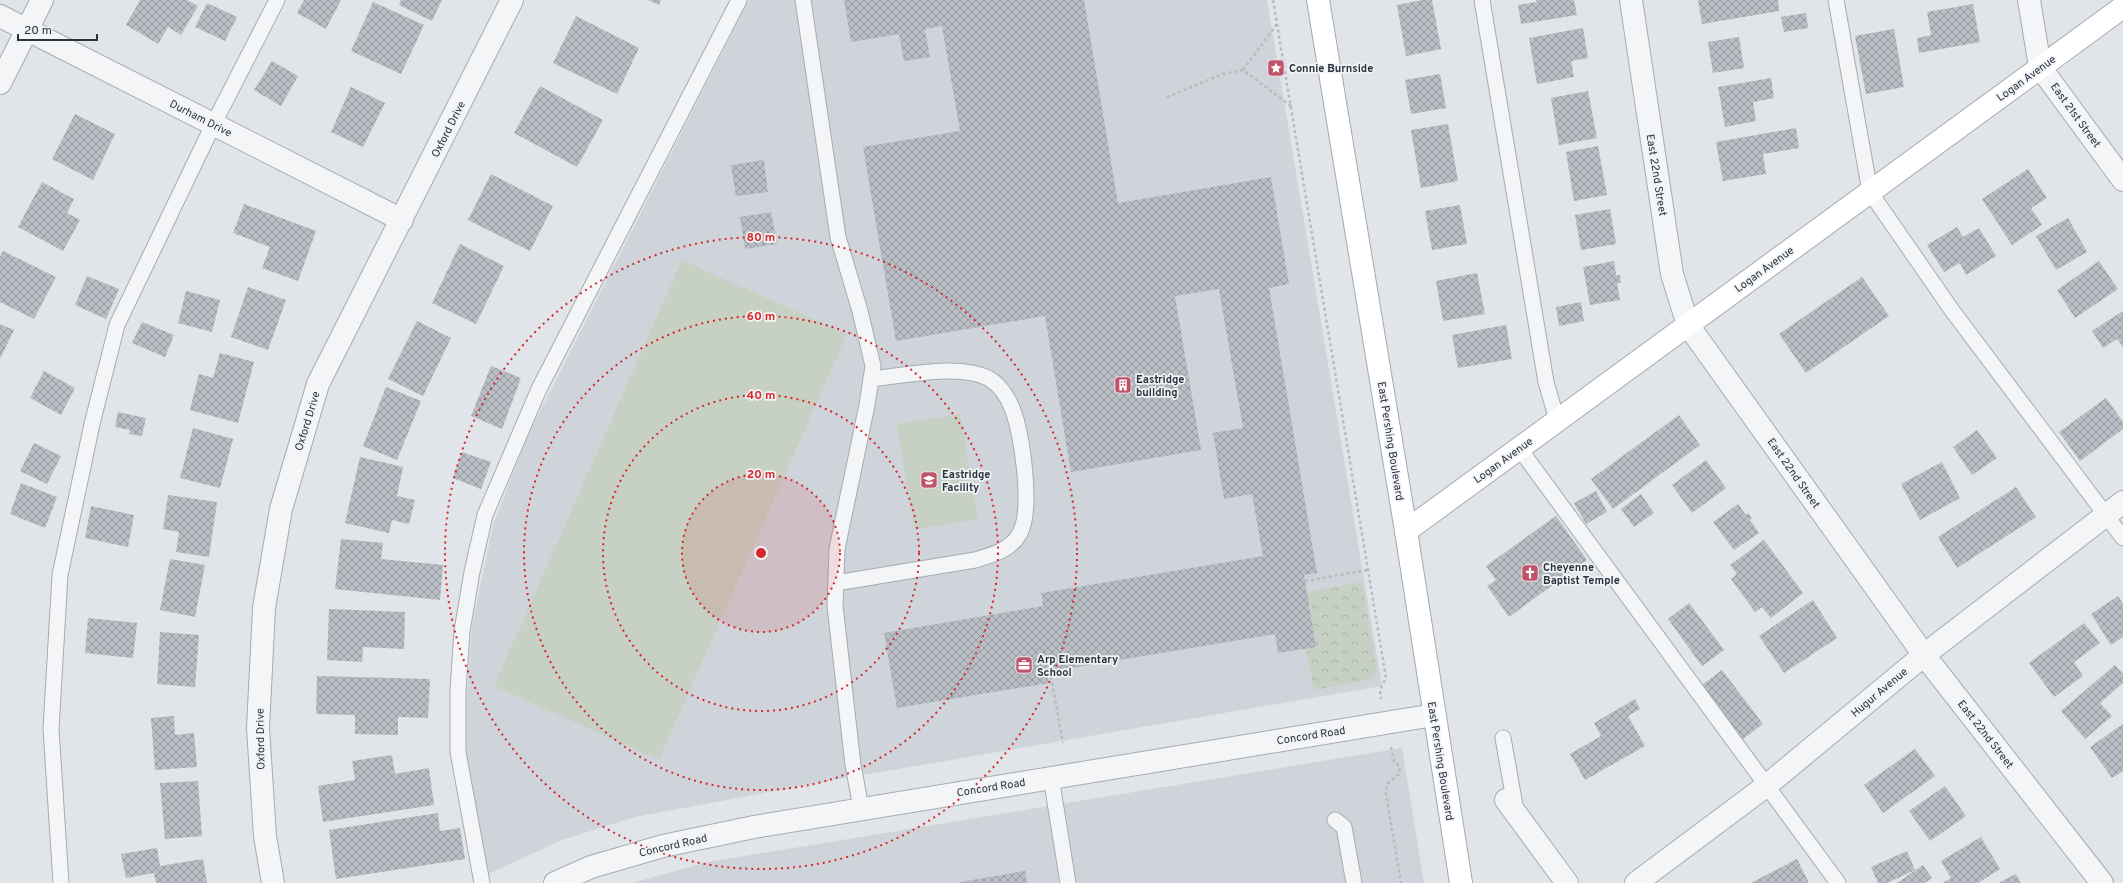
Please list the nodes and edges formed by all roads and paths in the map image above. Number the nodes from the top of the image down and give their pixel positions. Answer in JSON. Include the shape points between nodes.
{"nodes":[{"id":1,"x":42,"y":0,"type":"edge"},
{"id":2,"x":277,"y":0,"type":"edge"},
{"id":3,"x":512,"y":0,"type":"edge"},
{"id":4,"x":739,"y":0,"type":"edge"},
{"id":5,"x":803,"y":0,"type":"edge"},
{"id":6,"x":1273,"y":0,"type":"edge"},
{"id":7,"x":1318,"y":0,"type":"edge"},
{"id":8,"x":1482,"y":0,"type":"edge"},
{"id":9,"x":1631,"y":0,"type":"edge"},
{"id":10,"x":1836,"y":0,"type":"edge"},
{"id":11,"x":2029,"y":0,"type":"edge"},
{"id":12,"x":2123,"y":7,"type":"edge"},
{"id":13,"x":0,"y":16,"type":"edge"},
{"id":14,"x":1277,"y":24,"type":"junction"},
{"id":15,"x":27,"y":30,"type":"junction"},
{"id":16,"x":2040,"y":67,"type":"junction"},
{"id":17,"x":1243,"y":70,"type":"junction"},
{"id":18,"x":0,"y":83,"type":"edge"},
{"id":19,"x":1167,"y":97,"type":"dead end"},
{"id":20,"x":1291,"y":106,"type":"junction"},
{"id":21,"x":213,"y":124,"type":"junction"},
{"id":22,"x":2123,"y":180,"type":"edge"},
{"id":23,"x":1870,"y":192,"type":"junction"},
{"id":24,"x":402,"y":220,"type":"junction"},
{"id":25,"x":1688,"y":325,"type":"junction"},
{"id":26,"x":871,"y":379,"type":"junction"},
{"id":27,"x":1557,"y":420,"type":"junction"},
{"id":28,"x":1519,"y":448,"type":"junction"},
{"id":29,"x":2123,"y":502,"type":"edge"},
{"id":30,"x":2105,"y":514,"type":"junction"},
{"id":31,"x":1406,"y":531,"type":"junction"},
{"id":32,"x":2123,"y":538,"type":"edge"},
{"id":33,"x":1368,"y":570,"type":"junction"},
{"id":34,"x":1305,"y":581,"type":"dead end"},
{"id":35,"x":836,"y":583,"type":"junction"},
{"id":36,"x":1924,"y":655,"type":"junction"},
{"id":37,"x":1050,"y":671,"type":"dead end"},
{"id":38,"x":1434,"y":715,"type":"junction"},
{"id":39,"x":1386,"y":722,"type":"junction"},
{"id":40,"x":1503,"y":738,"type":"dead end"},
{"id":41,"x":1063,"y":743,"type":"dead end"},
{"id":42,"x":1051,"y":777,"type":"junction"},
{"id":43,"x":1766,"y":786,"type":"junction"},
{"id":44,"x":1511,"y":807,"type":"joint"},
{"id":45,"x":861,"y":808,"type":"junction"},
{"id":46,"x":1335,"y":820,"type":"dead end"},
{"id":47,"x":61,"y":883,"type":"edge"},
{"id":48,"x":273,"y":883,"type":"edge"},
{"id":49,"x":482,"y":883,"type":"edge"},
{"id":50,"x":555,"y":883,"type":"edge"},
{"id":51,"x":1068,"y":883,"type":"edge"},
{"id":52,"x":1354,"y":883,"type":"edge"},
{"id":53,"x":1401,"y":883,"type":"edge"},
{"id":54,"x":1461,"y":883,"type":"edge"},
{"id":55,"x":1567,"y":883,"type":"edge"},
{"id":56,"x":1636,"y":883,"type":"edge"},
{"id":57,"x":1838,"y":883,"type":"edge"},
{"id":58,"x":2102,"y":883,"type":"edge"}],
"edges":[{"from":1,"to":15,"type":"street"},
{"from":2,"to":21,"type":"lane"},
{"from":3,"to":24,"type":"street","name":"Oxford Drive"},
{"from":4,"to":49,"type":"lane","via":[[539,389],[485,515],[462,630],[458,690],[458,752]]},
{"from":5,"to":26,"type":"lane","via":[[838,237],[873,366]]},
{"from":6,"to":14,"type":"path"},
{"from":7,"to":31,"type":"main road","name":"East Pershing Boulevard"},
{"from":8,"to":27,"type":"lane","via":[[1546,382]]},
{"from":9,"to":25,"type":"street","name":"East 22nd Street","via":[[1672,274]]},
{"from":10,"to":23,"type":"lane"},
{"from":11,"to":16,"type":"street","name":"East 21st Street"},
{"from":12,"to":16,"type":"main road","name":"Logan Avenue"},
{"from":13,"to":15,"type":"street","name":"Durham Drive"},
{"from":14,"to":17,"type":"path"},
{"from":14,"to":20,"type":"path"},
{"from":15,"to":18,"type":"street"},
{"from":15,"to":21,"type":"street","name":"Durham Drive"},
{"from":16,"to":22,"type":"street","name":"East 21st Street"},
{"from":16,"to":23,"type":"main road","name":"Logan Avenue"},
{"from":17,"to":19,"type":"path","via":[[1223,74]]},
{"from":17,"to":20,"type":"path"},
{"from":20,"to":33,"type":"path"},
{"from":21,"to":24,"type":"street","name":"Durham Drive"},
{"from":21,"to":47,"type":"lane","via":[[118,325],[92,424],[60,575],[51,729]]},
{"from":23,"to":25,"type":"main road","name":"Logan Avenue"},
{"from":23,"to":30,"type":"lane","via":[[1951,309]]},
{"from":24,"to":48,"type":"street","name":"Oxford Drive","via":[[318,384],[281,509],[264,608],[258,728],[265,836]]},
{"from":25,"to":27,"type":"main road","name":"Logan Avenue"},
{"from":25,"to":36,"type":"street","name":"East 22nd Street"},
{"from":26,"to":35,"type":"lane","via":[[837,548]]},
{"from":26,"to":35,"type":"lane","via":[[970,372],[998,384],[1013,409],[1019,433],[1026,489],[1026,514],[1020,533],[1010,545],[995,554],[975,560]]},
{"from":27,"to":28,"type":"main road","name":"Logan Avenue"},
{"from":28,"to":31,"type":"main road","name":"Logan Avenue"},
{"from":28,"to":43,"type":"lane"},
{"from":29,"to":30,"type":"street","name":"Hugur Avenue"},
{"from":30,"to":32,"type":"lane"},
{"from":30,"to":36,"type":"street","name":"Hugur Avenue"},
{"from":31,"to":38,"type":"main road","name":"East Pershing Boulevard"},
{"from":33,"to":34,"type":"path"},
{"from":33,"to":39,"type":"path","via":[[1386,678],[1380,690]]},
{"from":35,"to":45,"type":"lane","via":[[835,606],[853,765]]},
{"from":36,"to":43,"type":"street","name":"Hugur Avenue"},
{"from":36,"to":58,"type":"street","name":"East 22nd Street"},
{"from":37,"to":41,"type":"path"},
{"from":38,"to":39,"type":"street","name":"Concord Road"},
{"from":38,"to":54,"type":"main road","name":"East Pershing Boulevard"},
{"from":39,"to":42,"type":"street","name":"Concord Road"},
{"from":39,"to":53,"type":"path","via":[[1394,761],[1399,766],[1400,773],[1387,784],[1386,794]]},
{"from":40,"to":44,"type":"lane"},
{"from":42,"to":45,"type":"street","name":"Concord Road"},
{"from":42,"to":51,"type":"lane"},
{"from":43,"to":56,"type":"street","name":"Hugur Avenue"},
{"from":43,"to":57,"type":"lane"},
{"from":44,"to":55,"type":"street"},
{"from":45,"to":50,"type":"street","name":"Concord Road","via":[[663,846],[591,867]]},
{"from":46,"to":52,"type":"lane","via":[[1344,827]]}]}
